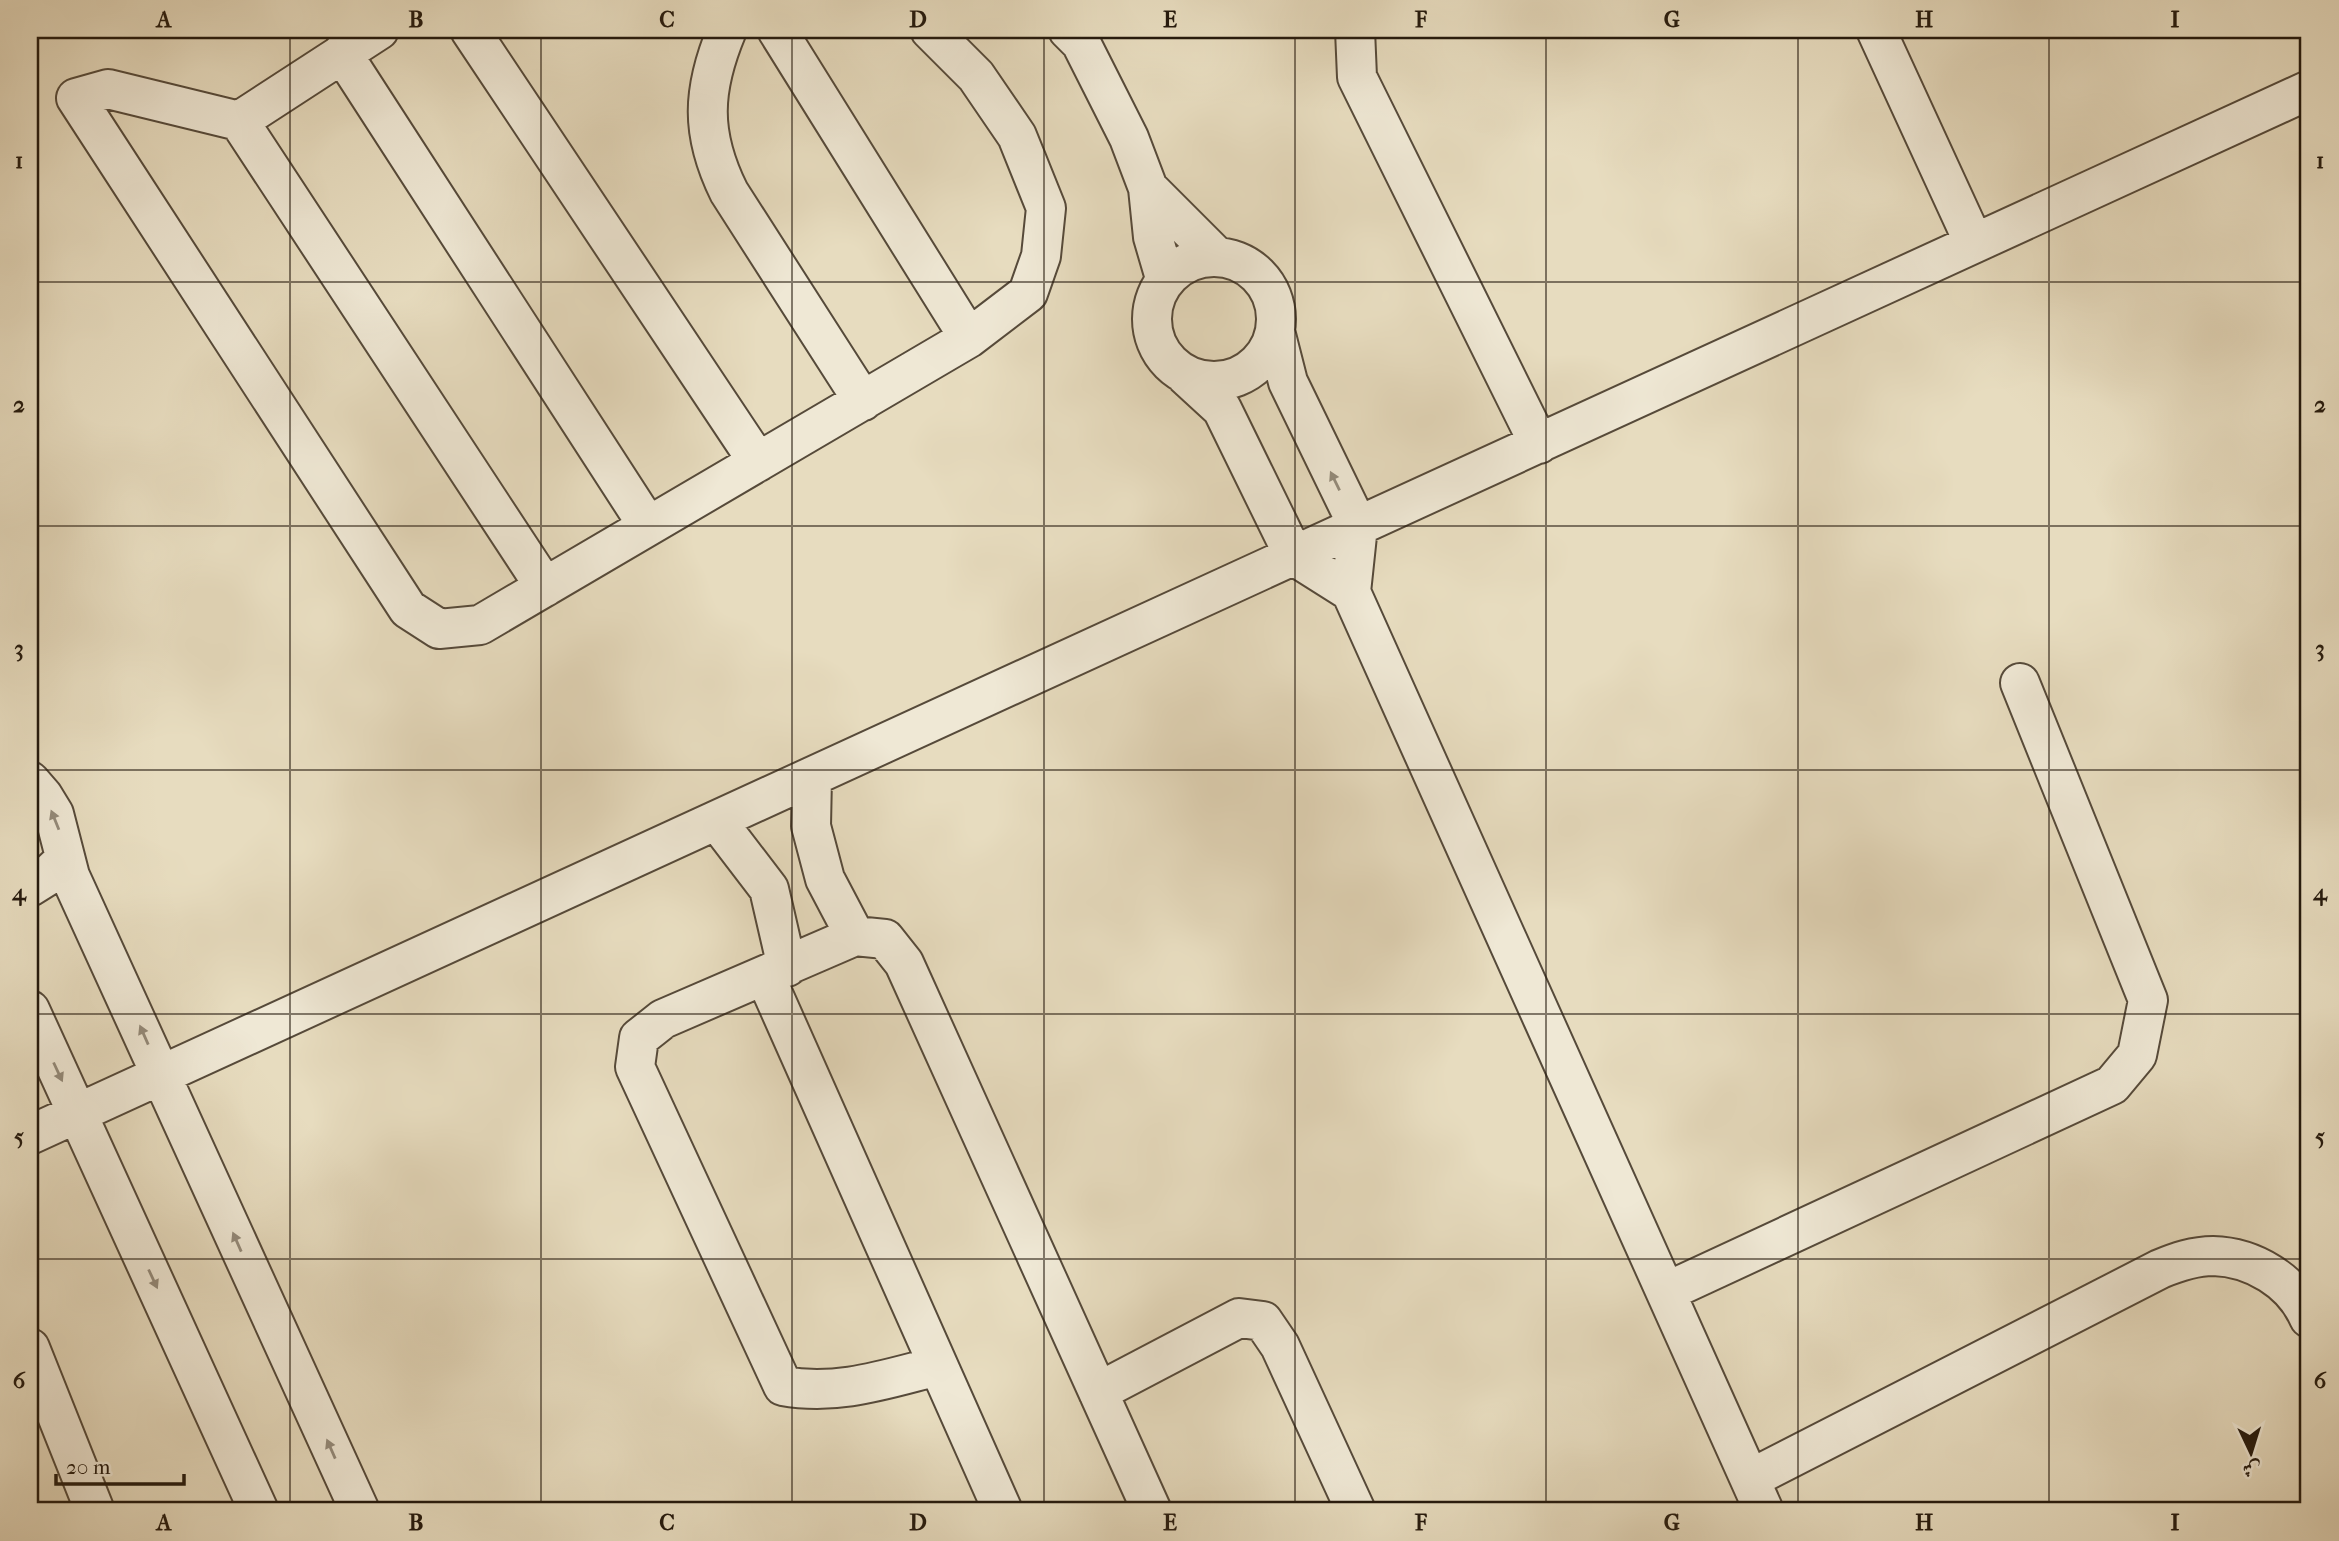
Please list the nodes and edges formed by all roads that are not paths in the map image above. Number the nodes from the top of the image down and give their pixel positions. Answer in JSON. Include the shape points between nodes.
{"nodes":[{"id":1,"x":379,"y":30,"type":"edge"},
{"id":2,"x":470,"y":30,"type":"edge"},
{"id":3,"x":727,"y":30,"type":"edge"},
{"id":4,"x":777,"y":30,"type":"edge"},
{"id":5,"x":930,"y":30,"type":"edge"},
{"id":6,"x":1068,"y":30,"type":"edge"},
{"id":7,"x":1354,"y":30,"type":"edge"},
{"id":8,"x":1876,"y":30,"type":"edge"},
{"id":9,"x":342,"y":53,"type":"junction"},
{"id":10,"x":2309,"y":90,"type":"edge"},
{"id":11,"x":239,"y":121,"type":"junction"},
{"id":12,"x":1148,"y":188,"type":"junction"},
{"id":13,"x":1974,"y":243,"type":"junction"},
{"id":14,"x":1216,"y":256,"type":"junction"},
{"id":15,"x":1166,"y":278,"type":"junction"},
{"id":16,"x":1276,"y":335,"type":"junction"},
{"id":17,"x":969,"y":338,"type":"junction"},
{"id":18,"x":1185,"y":375,"type":"junction"},
{"id":19,"x":863,"y":401,"type":"junction"},
{"id":20,"x":1539,"y":444,"type":"junction"},
{"id":21,"x":758,"y":463,"type":"junction"},
{"id":22,"x":648,"y":526,"type":"junction"},
{"id":23,"x":1358,"y":526,"type":"junction"},
{"id":24,"x":1294,"y":556,"type":"junction"},
{"id":25,"x":545,"y":587,"type":"junction"},
{"id":26,"x":1351,"y":592,"type":"junction"},
{"id":27,"x":2020,"y":683,"type":"dead end"},
{"id":28,"x":812,"y":777,"type":"junction"},
{"id":29,"x":30,"y":780,"type":"edge"},
{"id":30,"x":716,"y":821,"type":"junction"},
{"id":31,"x":64,"y":860,"type":"junction"},
{"id":32,"x":30,"y":887,"type":"edge"},
{"id":33,"x":855,"y":936,"type":"junction"},
{"id":34,"x":776,"y":971,"type":"junction"},
{"id":35,"x":30,"y":1010,"type":"edge"},
{"id":36,"x":162,"y":1076,"type":"junction"},
{"id":37,"x":77,"y":1114,"type":"junction"},
{"id":38,"x":30,"y":1135,"type":"edge"},
{"id":39,"x":1666,"y":1292,"type":"junction"},
{"id":40,"x":2309,"y":1318,"type":"edge"},
{"id":41,"x":30,"y":1349,"type":"edge"},
{"id":42,"x":938,"y":1366,"type":"junction"},
{"id":43,"x":1098,"y":1392,"type":"junction"},
{"id":44,"x":1757,"y":1495,"type":"edge"},
{"id":45,"x":95,"y":1511,"type":"edge"},
{"id":46,"x":259,"y":1511,"type":"edge"},
{"id":47,"x":360,"y":1511,"type":"edge"},
{"id":48,"x":1003,"y":1511,"type":"edge"},
{"id":49,"x":1152,"y":1511,"type":"edge"},
{"id":50,"x":1356,"y":1511,"type":"edge"}],
"edges":[{"from":1,"to":9,"type":"lane"},
{"from":2,"to":21,"type":"lane"},
{"from":3,"to":19,"type":"lane","via":[[716,57],[706,112],[717,167]]},
{"from":4,"to":17,"type":"lane"},
{"from":5,"to":17,"type":"lane","via":[[976,76],[1017,136],[1046,208],[1041,256],[1028,293]]},
{"from":6,"to":12,"type":"lane","via":[[1081,43],[1129,138]]},
{"from":7,"to":20,"type":"lane","via":[[1357,76]]},
{"from":8,"to":13,"type":"lane"},
{"from":9,"to":11,"type":"lane"},
{"from":9,"to":22,"type":"lane"},
{"from":10,"to":13,"type":"lane"},
{"from":11,"to":25,"type":"lane"},
{"from":11,"to":25,"type":"lane","via":[[108,89],[76,98],[408,609],[439,629],[480,625]]},
{"from":12,"to":14,"type":"lane"},
{"from":12,"to":15,"type":"lane","via":[[1153,237]]},
{"from":13,"to":20,"type":"lane"},
{"from":14,"to":15,"type":"lane","via":[[1188,262]]},
{"from":14,"to":16,"type":"lane","via":[[1243,263],[1265,281],[1276,306]]},
{"from":15,"to":18,"type":"lane","via":[[1152,303],[1152,331],[1164,357]]},
{"from":16,"to":18,"type":"lane","via":[[1263,359],[1240,377],[1212,382]]},
{"from":23,"to":16,"type":"lane","one_way":true,"via":[[1288,382]]},
{"from":17,"to":19,"type":"lane"},
{"from":18,"to":24,"type":"lane","via":[[1222,409]]},
{"from":19,"to":21,"type":"lane"},
{"from":20,"to":23,"type":"lane"},
{"from":21,"to":22,"type":"lane"},
{"from":22,"to":25,"type":"lane"},
{"from":23,"to":24,"type":"lane"},
{"from":23,"to":26,"type":"lane"},
{"from":24,"to":26,"type":"lane"},
{"from":24,"to":28,"type":"lane"},
{"from":26,"to":39,"type":"lane"},
{"from":27,"to":39,"type":"lane","via":[[2148,1000],[2137,1055],[2112,1085]]},
{"from":28,"to":30,"type":"lane"},
{"from":28,"to":33,"type":"lane","via":[[811,826],[825,878]]},
{"from":31,"to":29,"type":"lane","one_way":true,"via":[[54,814]]},
{"from":30,"to":34,"type":"lane","via":[[769,889]]},
{"from":30,"to":36,"type":"lane"},
{"from":31,"to":32,"type":"lane"},
{"from":36,"to":31,"type":"lane","one_way":true},
{"from":33,"to":34,"type":"lane"},
{"from":33,"to":43,"type":"lane","via":[[885,939],[904,963]]},
{"from":34,"to":42,"type":"lane"},
{"from":34,"to":42,"type":"lane","via":[[663,1019],[639,1038],[635,1067],[783,1386],[809,1391],[845,1388]]},
{"from":35,"to":37,"type":"lane","one_way":true},
{"from":36,"to":37,"type":"lane"},
{"from":47,"to":36,"type":"lane","one_way":true},
{"from":37,"to":38,"type":"lane"},
{"from":37,"to":46,"type":"lane","one_way":true},
{"from":39,"to":44,"type":"lane"},
{"from":40,"to":44,"type":"lane","via":[[2287,1285],[2265,1270],[2213,1256],[2186,1259],[2160,1269]]},
{"from":41,"to":45,"type":"lane"},
{"from":42,"to":48,"type":"lane"},
{"from":43,"to":49,"type":"lane"},
{"from":43,"to":50,"type":"lane","via":[[1239,1318],[1262,1321],[1280,1346]]}]}
